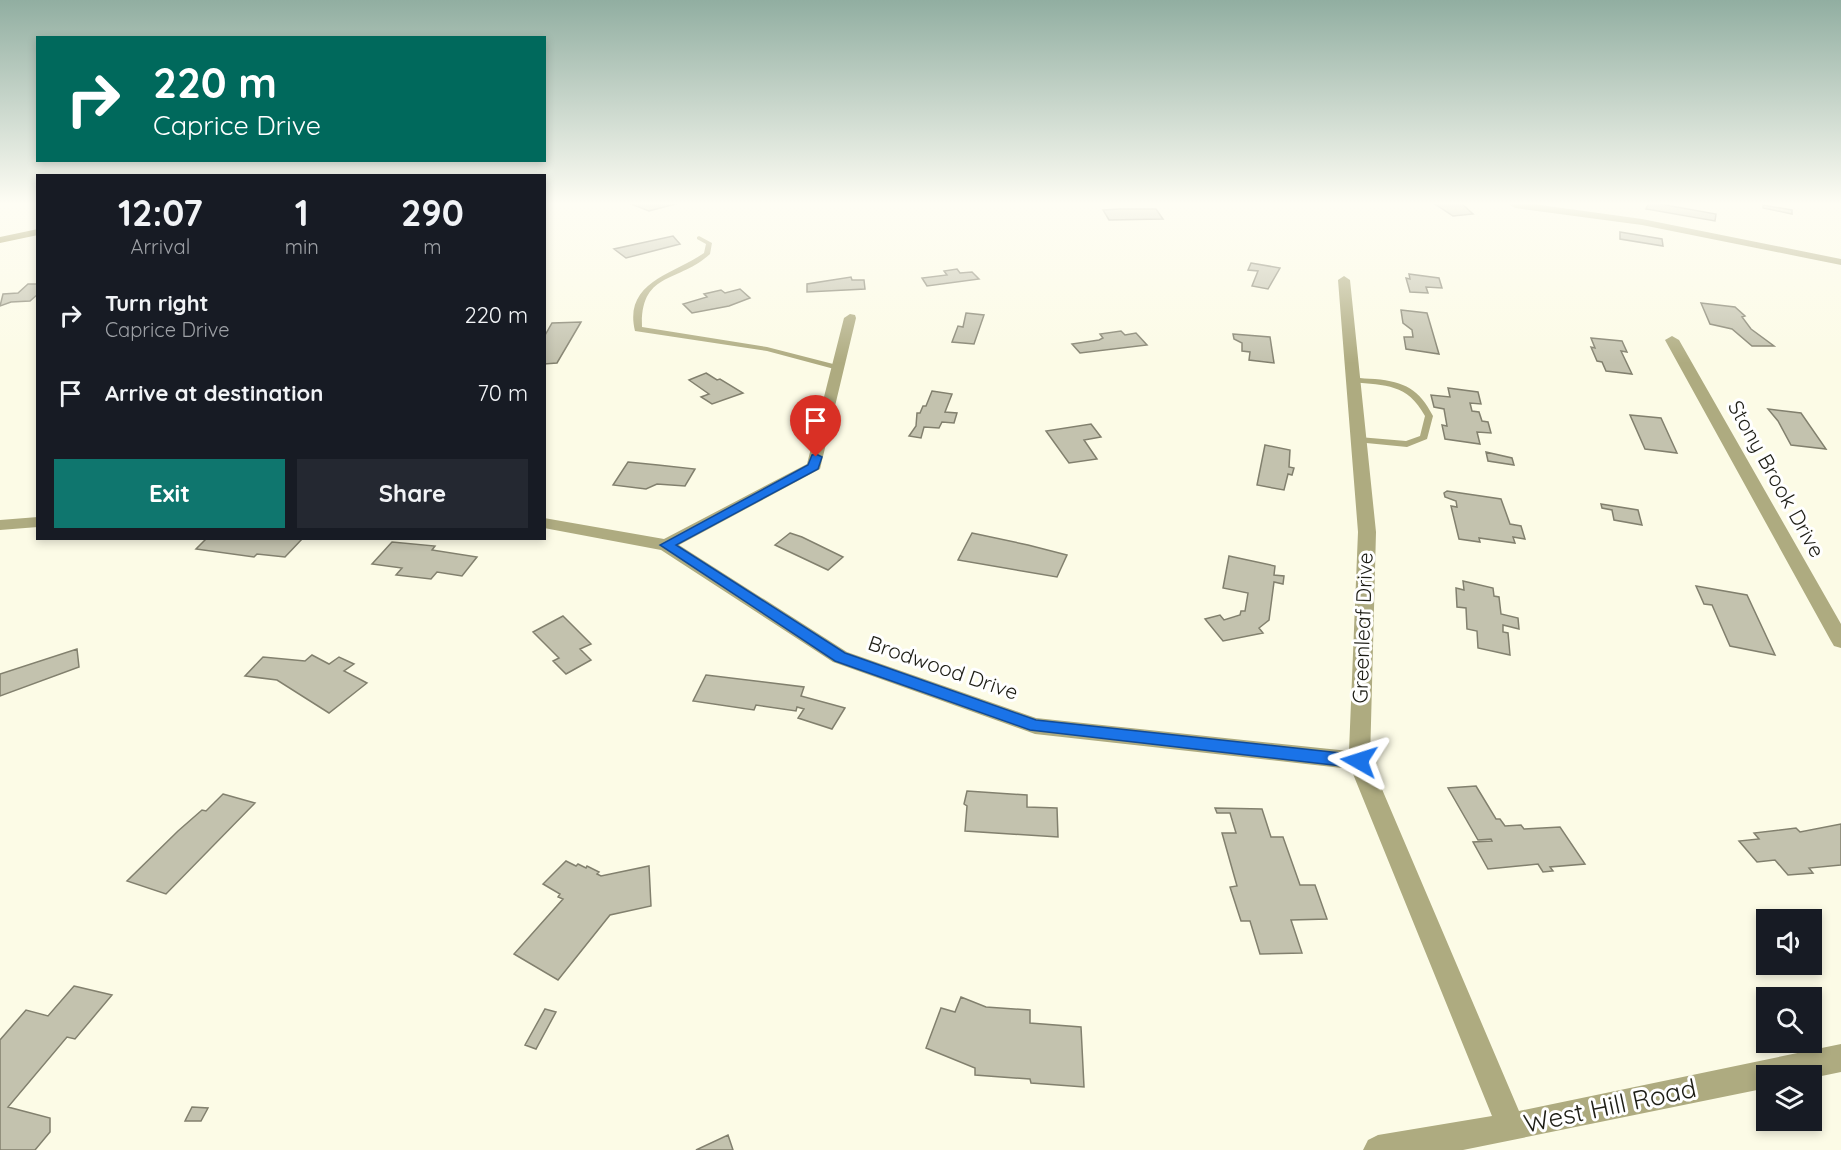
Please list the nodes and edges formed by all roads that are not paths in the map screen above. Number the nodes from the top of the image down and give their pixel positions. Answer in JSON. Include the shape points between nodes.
{"nodes":[{"id":1,"x":704,"y":256,"type":"edge"},
{"id":2,"x":1810,"y":256,"type":"edge"},
{"id":3,"x":1841,"y":262,"type":"edge"},
{"id":4,"x":1344,"y":280,"type":"dead end"},
{"id":5,"x":850,"y":318,"type":"dead end"},
{"id":6,"x":1671,"y":340,"type":"dead end"},
{"id":7,"x":838,"y":368,"type":"junction"},
{"id":8,"x":1353,"y":380,"type":"junction"},
{"id":9,"x":1359,"y":440,"type":"junction"},
{"id":10,"x":36,"y":522,"type":"edge"},
{"id":11,"x":546,"y":524,"type":"edge"},
{"id":12,"x":0,"y":525,"type":"edge"},
{"id":13,"x":666,"y":545,"type":"junction"},
{"id":14,"x":1841,"y":641,"type":"edge"},
{"id":15,"x":1359,"y":761,"type":"junction"},
{"id":16,"x":1841,"y":1058,"type":"edge"},
{"id":17,"x":1511,"y":1127,"type":"junction"},
{"id":18,"x":1378,"y":1150,"type":"edge"}],
"edges":[{"from":1,"to":7,"type":"lane","via":[[664,275],[647,290],[639,304],[638,328],[767,348]]},
{"from":2,"to":3,"type":"street"},
{"from":4,"to":8,"type":"street","name":"Greenleaf Drive"},
{"from":5,"to":7,"type":"street"},
{"from":6,"to":14,"type":"street","name":"Stony Brook Drive"},
{"from":7,"to":13,"type":"street","via":[[814,466]]},
{"from":8,"to":9,"type":"street","name":"Greenleaf Drive"},
{"from":8,"to":9,"type":"lane","via":[[1402,386],[1417,393],[1429,416],[1424,437],[1414,442]]},
{"from":9,"to":15,"type":"street","name":"Greenleaf Drive","via":[[1367,532]]},
{"from":10,"to":12,"type":"street"},
{"from":11,"to":13,"type":"street","name":"Brodwood Drive"},
{"from":13,"to":15,"type":"street","name":"Brodwood Drive","via":[[840,657],[1035,726]]},
{"from":15,"to":17,"type":"street","name":"Greenleaf Drive"},
{"from":16,"to":17,"type":"street","name":"West Hill Road"},
{"from":17,"to":18,"type":"street","name":"West Hill Road"}]}
